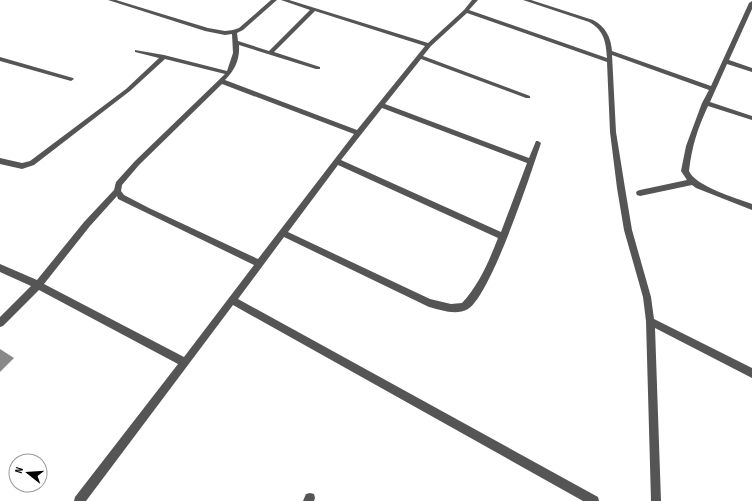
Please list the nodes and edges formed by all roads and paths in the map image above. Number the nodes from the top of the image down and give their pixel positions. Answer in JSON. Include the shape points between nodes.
{"nodes":[{"id":1,"x":111,"y":0,"type":"edge"},
{"id":2,"x":274,"y":0,"type":"edge"},
{"id":3,"x":284,"y":0,"type":"edge"},
{"id":4,"x":475,"y":0,"type":"edge"},
{"id":5,"x":526,"y":0,"type":"edge"},
{"id":6,"x":752,"y":3,"type":"edge"},
{"id":7,"x":314,"y":9,"type":"junction"},
{"id":8,"x":466,"y":11,"type":"junction"},
{"id":9,"x":234,"y":32,"type":"junction"},
{"id":10,"x":236,"y":42,"type":"junction"},
{"id":11,"x":429,"y":45,"type":"junction"},
{"id":12,"x":137,"y":51,"type":"dead end"},
{"id":13,"x":271,"y":52,"type":"junction"},
{"id":14,"x":610,"y":52,"type":"junction"},
{"id":15,"x":164,"y":57,"type":"junction"},
{"id":16,"x":420,"y":57,"type":"junction"},
{"id":17,"x":0,"y":59,"type":"edge"},
{"id":18,"x":610,"y":61,"type":"junction"},
{"id":19,"x":725,"y":61,"type":"junction"},
{"id":20,"x":318,"y":68,"type":"dead end"},
{"id":21,"x":752,"y":70,"type":"edge"},
{"id":22,"x":229,"y":73,"type":"junction"},
{"id":23,"x":71,"y":79,"type":"dead end"},
{"id":24,"x":221,"y":81,"type":"junction"},
{"id":25,"x":712,"y":90,"type":"junction"},
{"id":26,"x":528,"y":97,"type":"dead end"},
{"id":27,"x":706,"y":103,"type":"junction"},
{"id":28,"x":382,"y":105,"type":"junction"},
{"id":29,"x":752,"y":118,"type":"edge"},
{"id":30,"x":359,"y":132,"type":"junction"},
{"id":31,"x":538,"y":143,"type":"dead end"},
{"id":32,"x":0,"y":161,"type":"edge"},
{"id":33,"x":336,"y":161,"type":"junction"},
{"id":34,"x":531,"y":162,"type":"junction"},
{"id":35,"x":693,"y":182,"type":"junction"},
{"id":36,"x":117,"y":191,"type":"junction"},
{"id":37,"x":640,"y":193,"type":"dead end"},
{"id":38,"x":752,"y":207,"type":"edge"},
{"id":39,"x":282,"y":233,"type":"junction"},
{"id":40,"x":502,"y":236,"type":"junction"},
{"id":41,"x":259,"y":263,"type":"junction"},
{"id":42,"x":0,"y":268,"type":"edge"},
{"id":43,"x":38,"y":285,"type":"junction"},
{"id":44,"x":232,"y":300,"type":"junction"},
{"id":45,"x":650,"y":321,"type":"junction"},
{"id":46,"x":0,"y":323,"type":"edge"},
{"id":47,"x":186,"y":363,"type":"junction"},
{"id":48,"x":752,"y":373,"type":"edge"},
{"id":49,"x":79,"y":501,"type":"edge"},
{"id":50,"x":594,"y":501,"type":"edge"},
{"id":51,"x":656,"y":501,"type":"edge"}],
"edges":[{"from":1,"to":9,"type":"street","via":[[212,31]]},
{"from":2,"to":9,"type":"street","via":[[248,24]]},
{"from":3,"to":7,"type":"street"},
{"from":4,"to":8,"type":"street"},
{"from":5,"to":14,"type":"street","via":[[598,25],[606,35]]},
{"from":6,"to":19,"type":"street"},
{"from":7,"to":11,"type":"street"},
{"from":7,"to":13,"type":"street"},
{"from":8,"to":11,"type":"street"},
{"from":8,"to":18,"type":"street"},
{"from":9,"to":10,"type":"street"},
{"from":10,"to":13,"type":"street"},
{"from":10,"to":22,"type":"street","via":[[237,50]]},
{"from":11,"to":16,"type":"street"},
{"from":12,"to":15,"type":"street"},
{"from":13,"to":20,"type":"street"},
{"from":14,"to":18,"type":"street"},
{"from":14,"to":25,"type":"street"},
{"from":15,"to":22,"type":"street"},
{"from":15,"to":32,"type":"street","via":[[128,90],[32,163],[22,166]]},
{"from":16,"to":26,"type":"street"},
{"from":16,"to":28,"type":"street"},
{"from":17,"to":23,"type":"street"},
{"from":18,"to":45,"type":"street","via":[[613,132],[621,188],[628,230],[647,297]]},
{"from":19,"to":21,"type":"street"},
{"from":19,"to":25,"type":"street"},
{"from":22,"to":24,"type":"street"},
{"from":24,"to":30,"type":"street"},
{"from":24,"to":36,"type":"street","via":[[137,163],[119,184]]},
{"from":25,"to":27,"type":"street"},
{"from":27,"to":29,"type":"street"},
{"from":27,"to":35,"type":"street","via":[[690,146],[685,171]]},
{"from":28,"to":30,"type":"street"},
{"from":28,"to":34,"type":"street"},
{"from":30,"to":33,"type":"street"},
{"from":31,"to":34,"type":"street"},
{"from":33,"to":39,"type":"street"},
{"from":33,"to":40,"type":"street"},
{"from":34,"to":40,"type":"street"},
{"from":35,"to":37,"type":"street"},
{"from":35,"to":38,"type":"street"},
{"from":36,"to":41,"type":"street","via":[[121,197],[146,210]]},
{"from":36,"to":43,"type":"street"},
{"from":39,"to":40,"type":"street","via":[[429,302],[448,308],[464,306],[474,297]]},
{"from":39,"to":41,"type":"street"},
{"from":41,"to":44,"type":"street"},
{"from":42,"to":43,"type":"street"},
{"from":43,"to":46,"type":"street"},
{"from":43,"to":47,"type":"street"},
{"from":44,"to":47,"type":"street"},
{"from":44,"to":50,"type":"street"},
{"from":45,"to":48,"type":"street"},
{"from":45,"to":51,"type":"street"},
{"from":47,"to":49,"type":"street"}]}
